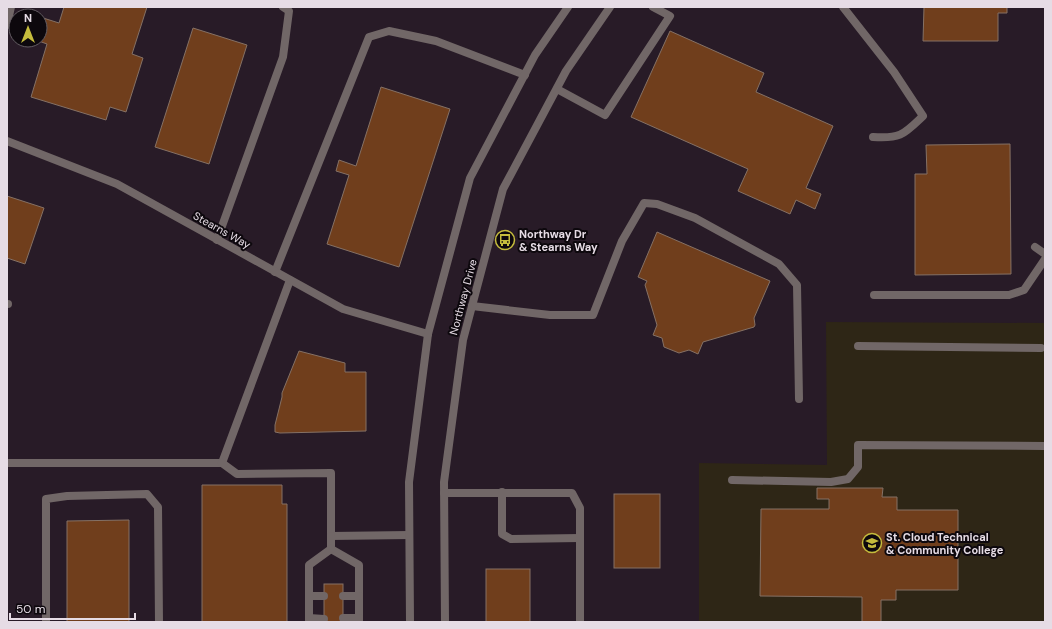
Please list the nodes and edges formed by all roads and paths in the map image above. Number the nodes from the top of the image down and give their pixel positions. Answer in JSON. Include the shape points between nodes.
{"nodes":[{"id":1,"x":11,"y":7,"type":"edge"},
{"id":2,"x":284,"y":7,"type":"edge"},
{"id":3,"x":568,"y":7,"type":"edge"},
{"id":4,"x":610,"y":7,"type":"edge"},
{"id":5,"x":653,"y":7,"type":"edge"},
{"id":6,"x":842,"y":7,"type":"edge"},
{"id":7,"x":7,"y":25,"type":"edge"},
{"id":8,"x":524,"y":76,"type":"junction"},
{"id":9,"x":557,"y":88,"type":"junction"},
{"id":10,"x":873,"y":137,"type":"dead end"},
{"id":11,"x":7,"y":141,"type":"edge"},
{"id":12,"x":217,"y":240,"type":"junction"},
{"id":13,"x":1035,"y":247,"type":"dead end"},
{"id":14,"x":1045,"y":254,"type":"edge"},
{"id":15,"x":1045,"y":258,"type":"edge"},
{"id":16,"x":275,"y":272,"type":"junction"},
{"id":17,"x":290,"y":280,"type":"junction"},
{"id":18,"x":874,"y":295,"type":"dead end"},
{"id":19,"x":472,"y":306,"type":"junction"},
{"id":20,"x":428,"y":334,"type":"junction"},
{"id":21,"x":858,"y":346,"type":"dead end"},
{"id":22,"x":1041,"y":348,"type":"dead end"},
{"id":23,"x":799,"y":399,"type":"dead end"},
{"id":24,"x":1045,"y":446,"type":"edge"},
{"id":25,"x":7,"y":463,"type":"edge"},
{"id":26,"x":222,"y":463,"type":"junction"},
{"id":27,"x":732,"y":480,"type":"dead end"},
{"id":28,"x":502,"y":492,"type":"junction"},
{"id":29,"x":444,"y":493,"type":"junction"},
{"id":30,"x":409,"y":535,"type":"junction"},
{"id":31,"x":331,"y":536,"type":"junction"},
{"id":32,"x":580,"y":538,"type":"junction"},
{"id":33,"x":331,"y":549,"type":"junction"},
{"id":34,"x":309,"y":596,"type":"junction"},
{"id":35,"x":324,"y":596,"type":"dead end"},
{"id":36,"x":343,"y":596,"type":"dead end"},
{"id":37,"x":359,"y":596,"type":"junction"},
{"id":38,"x":343,"y":618,"type":"dead end"},
{"id":39,"x":324,"y":619,"type":"dead end"},
{"id":40,"x":309,"y":620,"type":"edge"},
{"id":41,"x":359,"y":620,"type":"edge"},
{"id":42,"x":46,"y":622,"type":"edge"},
{"id":43,"x":159,"y":622,"type":"edge"},
{"id":44,"x":410,"y":622,"type":"edge"},
{"id":45,"x":445,"y":622,"type":"edge"},
{"id":46,"x":580,"y":622,"type":"edge"}],
"edges":[{"from":1,"to":7,"type":"street"},
{"from":2,"to":12,"type":"street","via":[[289,11],[283,57]]},
{"from":3,"to":8,"type":"street","via":[[535,55]]},
{"from":4,"to":9,"type":"street","name":"Northway Drive"},
{"from":5,"to":9,"type":"street","via":[[670,16],[605,115]]},
{"from":6,"to":10,"type":"street","via":[[894,72],[923,116],[904,134],[889,138]]},
{"from":8,"to":16,"type":"street","via":[[436,41],[389,31],[369,37]]},
{"from":8,"to":20,"type":"street","via":[[470,178]]},
{"from":9,"to":19,"type":"street","name":"Northway Drive","via":[[503,190]]},
{"from":11,"to":12,"type":"street","name":"Stearns Way","via":[[117,184]]},
{"from":12,"to":16,"type":"street","name":"Stearns Way"},
{"from":13,"to":14,"type":"street"},
{"from":15,"to":18,"type":"street","via":[[1024,290],[1009,295]]},
{"from":16,"to":17,"type":"street","name":"Stearns Way"},
{"from":17,"to":20,"type":"street","name":"Stearns Way","via":[[343,309]]},
{"from":17,"to":26,"type":"street"},
{"from":19,"to":23,"type":"street","via":[[550,315],[593,315],[622,241],[644,203],[657,204],[695,218],[779,264],[797,285]]},
{"from":19,"to":29,"type":"street","name":"Northway Drive","via":[[463,340]]},
{"from":20,"to":30,"type":"street","via":[[409,482]]},
{"from":21,"to":22,"type":"street"},
{"from":24,"to":27,"type":"street","via":[[858,445],[858,467],[848,479],[831,482]]},
{"from":25,"to":26,"type":"street"},
{"from":26,"to":31,"type":"street","via":[[237,474],[331,473]]},
{"from":28,"to":29,"type":"street"},
{"from":28,"to":32,"type":"street","via":[[572,493],[580,508]]},
{"from":28,"to":32,"type":"street","via":[[502,534],[511,539]]},
{"from":29,"to":45,"type":"street","name":"Northway Drive"},
{"from":30,"to":31,"type":"street"},
{"from":30,"to":44,"type":"street"},
{"from":31,"to":33,"type":"street"},
{"from":32,"to":46,"type":"street"},
{"from":33,"to":34,"type":"street","via":[[309,565]]},
{"from":33,"to":37,"type":"street","via":[[359,565]]},
{"from":34,"to":35,"type":"street"},
{"from":34,"to":40,"type":"street"},
{"from":36,"to":37,"type":"street"},
{"from":37,"to":41,"type":"street"},
{"from":38,"to":41,"type":"street"},
{"from":39,"to":40,"type":"street"},
{"from":42,"to":43,"type":"street","via":[[46,499],[147,494],[158,507]]}]}
